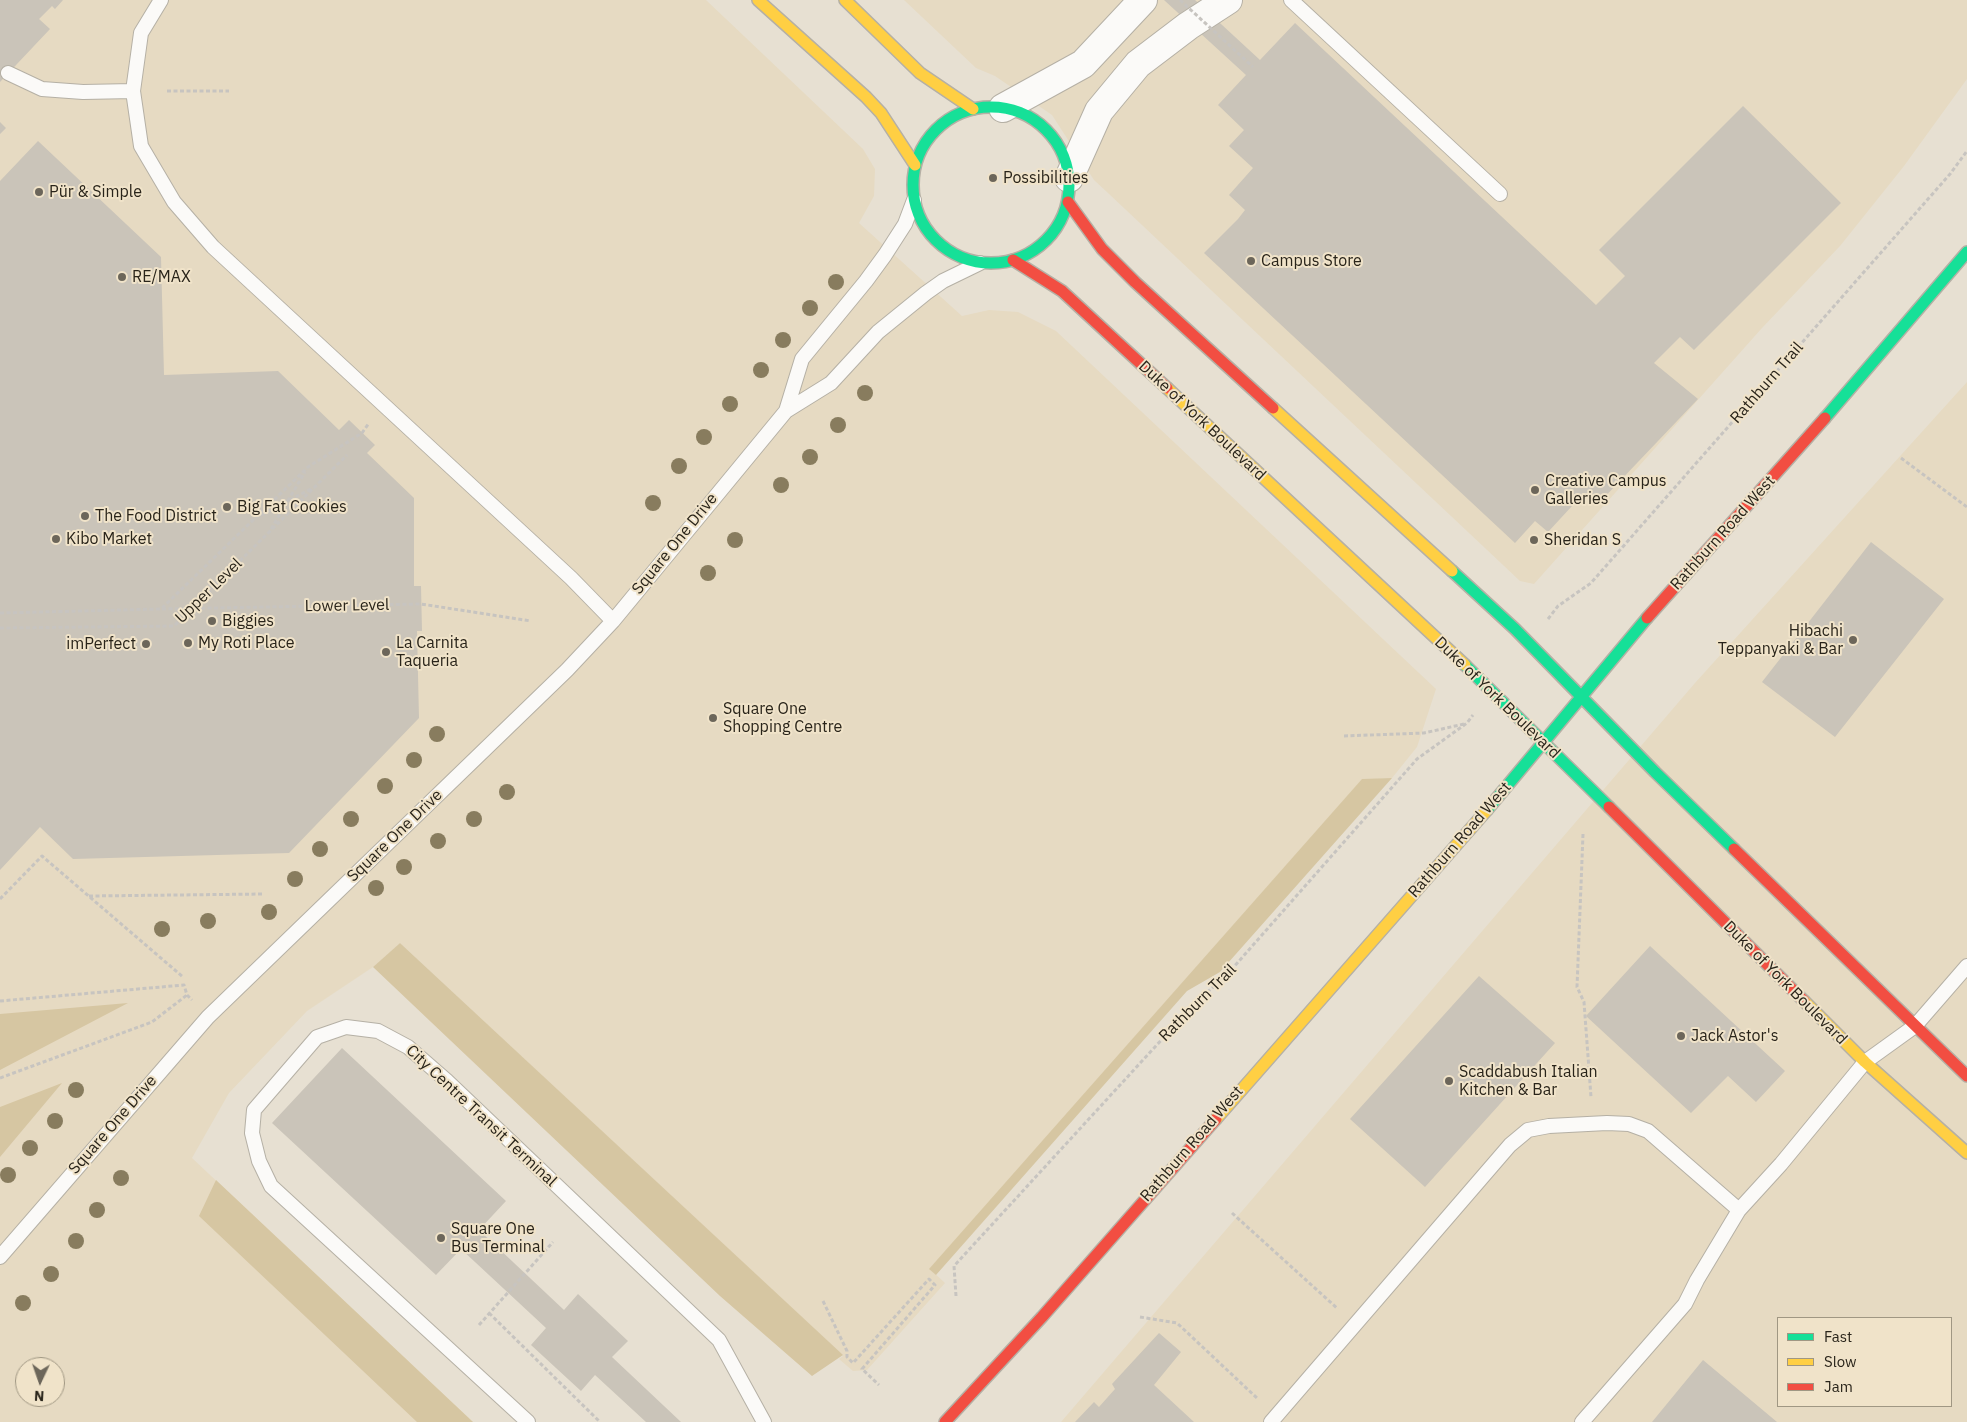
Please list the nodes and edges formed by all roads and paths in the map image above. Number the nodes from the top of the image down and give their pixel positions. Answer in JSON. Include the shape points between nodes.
{"nodes":[{"id":1,"x":161,"y":0,"type":"edge"},
{"id":2,"x":758,"y":0,"type":"edge"},
{"id":3,"x":845,"y":0,"type":"edge"},
{"id":4,"x":1142,"y":0,"type":"edge"},
{"id":5,"x":1180,"y":0,"type":"edge"},
{"id":6,"x":1228,"y":0,"type":"edge"},
{"id":7,"x":1291,"y":0,"type":"edge"},
{"id":8,"x":1253,"y":67,"type":"dead end"},
{"id":9,"x":8,"y":73,"type":"dead end"},
{"id":10,"x":133,"y":90,"type":"junction"},
{"id":11,"x":167,"y":91,"type":"dead end"},
{"id":12,"x":229,"y":91,"type":"dead end"},
{"id":13,"x":1003,"y":108,"type":"junction"},
{"id":14,"x":973,"y":109,"type":"junction"},
{"id":15,"x":1967,"y":151,"type":"edge"},
{"id":16,"x":916,"y":165,"type":"junction"},
{"id":17,"x":1069,"y":190,"type":"junction"},
{"id":18,"x":1500,"y":194,"type":"dead end"},
{"id":19,"x":914,"y":200,"type":"junction"},
{"id":20,"x":1967,"y":252,"type":"edge"},
{"id":21,"x":1013,"y":260,"type":"junction"},
{"id":22,"x":980,"y":263,"type":"junction"},
{"id":23,"x":382,"y":402,"type":"junction"},
{"id":24,"x":786,"y":411,"type":"junction"},
{"id":25,"x":347,"y":455,"type":"dead end"},
{"id":26,"x":1900,"y":458,"type":"dead end"},
{"id":27,"x":308,"y":467,"type":"junction"},
{"id":28,"x":318,"y":485,"type":"junction"},
{"id":29,"x":1967,"y":507,"type":"edge"},
{"id":30,"x":257,"y":516,"type":"junction"},
{"id":31,"x":269,"y":533,"type":"junction"},
{"id":32,"x":1558,"y":606,"type":"dead end"},
{"id":33,"x":161,"y":610,"type":"junction"},
{"id":34,"x":0,"y":613,"type":"edge"},
{"id":35,"x":532,"y":621,"type":"dead end"},
{"id":36,"x":613,"y":621,"type":"junction"},
{"id":37,"x":0,"y":628,"type":"edge"},
{"id":38,"x":1581,"y":696,"type":"junction"},
{"id":39,"x":1344,"y":736,"type":"dead end"},
{"id":40,"x":1543,"y":743,"type":"junction"},
{"id":41,"x":1583,"y":834,"type":"dead end"},
{"id":42,"x":263,"y":894,"type":"dead end"},
{"id":43,"x":88,"y":896,"type":"junction"},
{"id":44,"x":0,"y":899,"type":"edge"},
{"id":45,"x":1967,"y":966,"type":"edge"},
{"id":46,"x":183,"y":977,"type":"dead end"},
{"id":47,"x":0,"y":1001,"type":"edge"},
{"id":48,"x":1915,"y":1026,"type":"junction"},
{"id":49,"x":1865,"y":1062,"type":"junction"},
{"id":50,"x":1967,"y":1076,"type":"edge"},
{"id":51,"x":0,"y":1078,"type":"edge"},
{"id":52,"x":1591,"y":1097,"type":"dead end"},
{"id":53,"x":1967,"y":1153,"type":"edge"},
{"id":54,"x":1740,"y":1210,"type":"junction"},
{"id":55,"x":1232,"y":1213,"type":"dead end"},
{"id":56,"x":553,"y":1242,"type":"dead end"},
{"id":57,"x":0,"y":1257,"type":"edge"},
{"id":58,"x":956,"y":1296,"type":"dead end"},
{"id":59,"x":823,"y":1301,"type":"dead end"},
{"id":60,"x":1339,"y":1309,"type":"dead end"},
{"id":61,"x":490,"y":1313,"type":"junction"},
{"id":62,"x":1140,"y":1317,"type":"dead end"},
{"id":63,"x":479,"y":1325,"type":"dead end"},
{"id":64,"x":879,"y":1385,"type":"dead end"},
{"id":65,"x":1259,"y":1400,"type":"dead end"},
{"id":66,"x":528,"y":1422,"type":"edge"},
{"id":67,"x":600,"y":1422,"type":"edge"},
{"id":68,"x":764,"y":1422,"type":"edge"},
{"id":69,"x":945,"y":1422,"type":"edge"},
{"id":70,"x":1271,"y":1422,"type":"edge"},
{"id":71,"x":1582,"y":1422,"type":"edge"}],
"edges":[{"from":1,"to":10,"type":"lane","via":[[141,34]]},
{"from":2,"to":16,"type":"street","via":[[866,97]]},
{"from":3,"to":14,"type":"street","via":[[920,73]]},
{"from":4,"to":13,"type":"street","via":[[1083,64]]},
{"from":5,"to":8,"type":"path","bridge":true},
{"from":6,"to":17,"type":"street","via":[[1138,64],[1099,111]]},
{"from":7,"to":18,"type":"lane"},
{"from":9,"to":10,"type":"lane","via":[[42,89],[83,92]]},
{"from":10,"to":23,"type":"lane","via":[[141,146],[174,202],[214,247]]},
{"from":11,"to":12,"type":"path"},
{"from":13,"to":14,"type":"street"},
{"from":13,"to":17,"type":"street","via":[[1027,116],[1048,132],[1063,153]]},
{"from":14,"to":16,"type":"street","via":[[947,120],[927,140]]},
{"from":15,"to":32,"type":"path","name":"Rathburn Trail","via":[[1591,584]]},
{"from":16,"to":19,"type":"street"},
{"from":17,"to":21,"type":"street","via":[[1057,228],[1038,248]]},
{"from":17,"to":38,"type":"street","via":[[1102,249],[1135,282],[1515,628]]},
{"from":19,"to":22,"type":"street","via":[[922,223],[937,242],[957,256]]},
{"from":19,"to":24,"type":"lane","name":"Square One Drive","via":[[905,224],[866,281],[802,359]]},
{"from":20,"to":38,"type":"street","name":"Rathburn Road West"},
{"from":21,"to":22,"type":"street"},
{"from":21,"to":40,"type":"street","name":"Duke of York Boulevard","via":[[1062,291],[1478,677]]},
{"from":22,"to":24,"type":"lane","name":"Square One Drive","via":[[926,293],[878,332],[831,383]]},
{"from":23,"to":27,"type":"path","via":[[362,433]]},
{"from":23,"to":36,"type":"lane"},
{"from":24,"to":36,"type":"lane","name":"Square One Drive"},
{"from":25,"to":28,"type":"path","name":"Upper Level"},
{"from":26,"to":29,"type":"path"},
{"from":27,"to":30,"type":"path"},
{"from":27,"to":31,"type":"path"},
{"from":28,"to":30,"type":"path"},
{"from":28,"to":31,"type":"path","name":"Upper Level"},
{"from":30,"to":33,"type":"path"},
{"from":31,"to":37,"type":"path","name":"Upper Level","via":[[174,626]]},
{"from":33,"to":34,"type":"path","name":"Lower Level"},
{"from":33,"to":35,"type":"path","name":"Lower Level","via":[[421,604]]},
{"from":36,"to":57,"type":"lane","name":"Square One Drive","via":[[567,670],[208,1017]]},
{"from":38,"to":40,"type":"street","name":"Rathburn Road West"},
{"from":38,"to":48,"type":"street"},
{"from":39,"to":58,"type":"path","name":"Rathburn Trail","via":[[1424,733],[1467,723],[1417,759],[1225,977],[1198,1000],[954,1266]]},
{"from":40,"to":49,"type":"street","name":"Duke of York Boulevard"},
{"from":40,"to":69,"type":"street","name":"Rathburn Road West","via":[[1042,1317]]},
{"from":41,"to":52,"type":"path","via":[[1577,987],[1584,1002]]},
{"from":42,"to":43,"type":"path"},
{"from":43,"to":44,"type":"path","via":[[42,856]]},
{"from":43,"to":46,"type":"path"},
{"from":45,"to":48,"type":"lane"},
{"from":47,"to":51,"type":"path","via":[[184,986],[187,995],[152,1022]]},
{"from":48,"to":49,"type":"lane"},
{"from":48,"to":50,"type":"street"},
{"from":49,"to":53,"type":"street","name":"Duke of York Boulevard"},
{"from":49,"to":54,"type":"lane"},
{"from":54,"to":70,"type":"lane","via":[[1642,1128],[1607,1123],[1528,1130],[1510,1144]]},
{"from":54,"to":71,"type":"lane","via":[[1685,1304]]},
{"from":55,"to":60,"type":"path"},
{"from":56,"to":61,"type":"path"},
{"from":59,"to":64,"type":"path","via":[[847,1357],[854,1363],[929,1279],[935,1285],[862,1369]]},
{"from":61,"to":63,"type":"path"},
{"from":61,"to":67,"type":"path"},
{"from":62,"to":65,"type":"path","via":[[1177,1323]]},
{"from":66,"to":68,"type":"lane","name":"City Centre Transit Terminal","via":[[271,1186],[259,1161],[252,1133],[254,1110],[317,1038],[346,1027],[378,1031],[408,1047],[719,1340]]}]}
